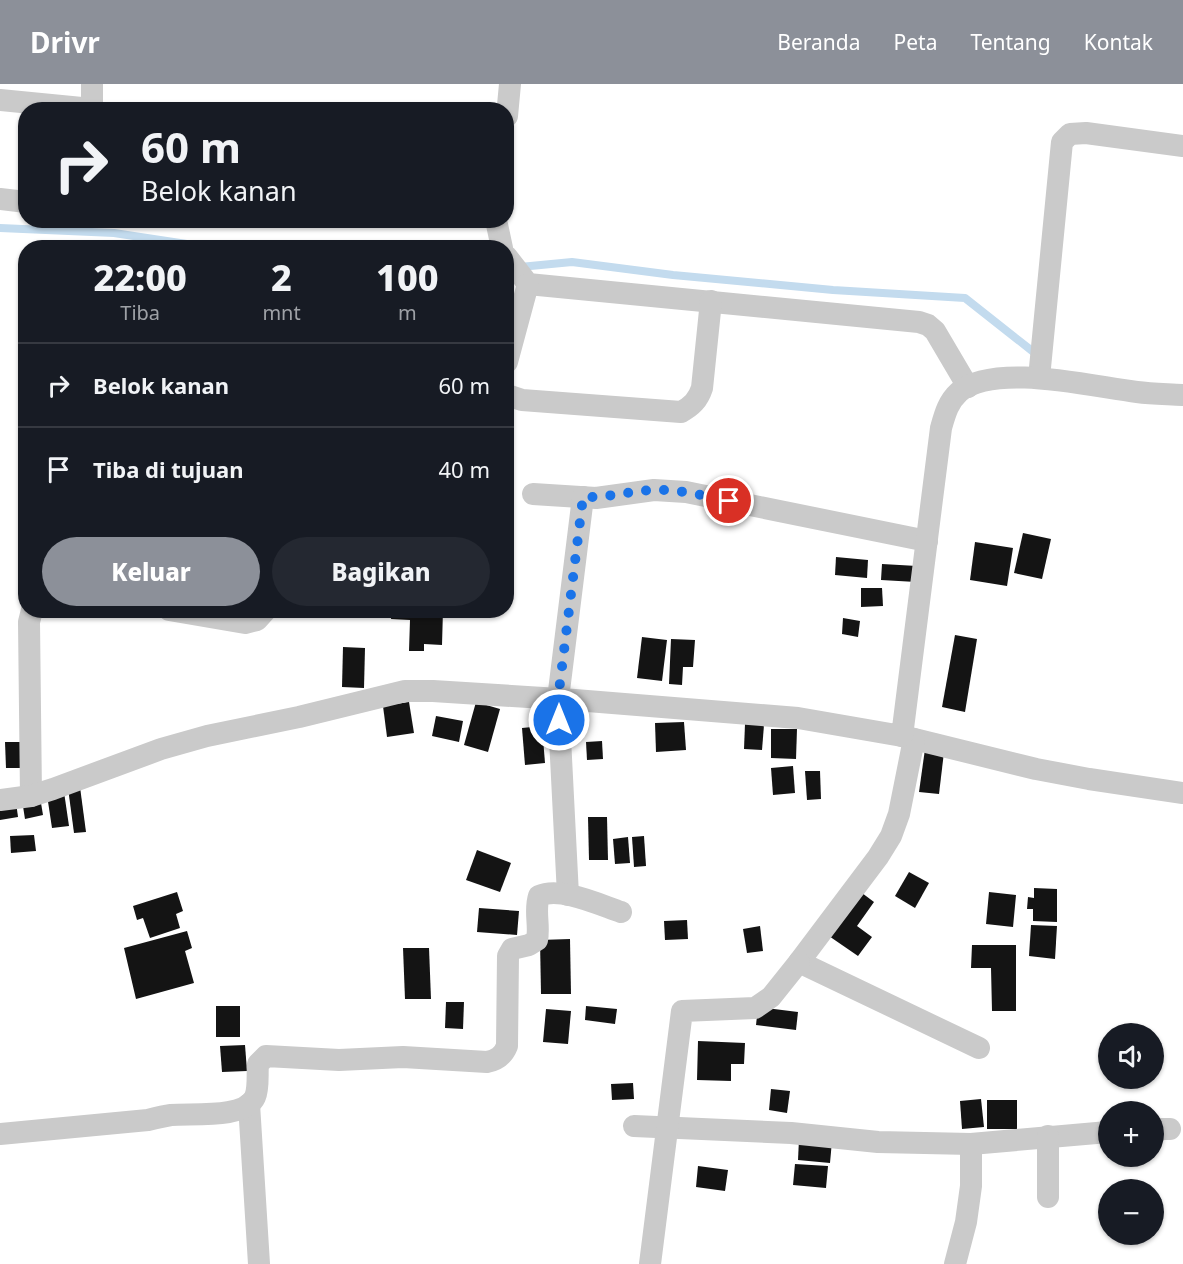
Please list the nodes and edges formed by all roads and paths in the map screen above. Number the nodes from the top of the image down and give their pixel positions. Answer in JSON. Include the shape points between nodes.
{"nodes":[{"id":1,"x":92,"y":84,"type":"edge"},
{"id":2,"x":510,"y":84,"type":"edge"},
{"id":3,"x":0,"y":99,"type":"edge"},
{"id":4,"x":28,"y":102,"type":"edge"},
{"id":5,"x":92,"y":102,"type":"edge"},
{"id":6,"x":508,"y":102,"type":"edge"},
{"id":7,"x":1183,"y":146,"type":"edge"},
{"id":8,"x":0,"y":199,"type":"edge"},
{"id":9,"x":18,"y":201,"type":"edge"},
{"id":10,"x":514,"y":266,"type":"edge"},
{"id":11,"x":528,"y":284,"type":"junction"},
{"id":12,"x":711,"y":301,"type":"junction"},
{"id":13,"x":514,"y":336,"type":"edge"},
{"id":14,"x":1039,"y":378,"type":"junction"},
{"id":15,"x":968,"y":387,"type":"junction"},
{"id":16,"x":1183,"y":394,"type":"edge"},
{"id":17,"x":514,"y":397,"type":"edge"},
{"id":18,"x":533,"y":494,"type":"dead end"},
{"id":19,"x":583,"y":497,"type":"junction"},
{"id":20,"x":927,"y":541,"type":"junction"},
{"id":21,"x":30,"y":618,"type":"edge"},
{"id":22,"x":216,"y":618,"type":"edge"},
{"id":23,"x":259,"y":618,"type":"edge"},
{"id":24,"x":558,"y":699,"type":"junction"},
{"id":25,"x":908,"y":738,"type":"junction"},
{"id":26,"x":1183,"y":793,"type":"edge"},
{"id":27,"x":31,"y":796,"type":"junction"},
{"id":28,"x":0,"y":800,"type":"edge"},
{"id":29,"x":568,"y":895,"type":"junction"},
{"id":30,"x":621,"y":912,"type":"dead end"},
{"id":31,"x":799,"y":962,"type":"junction"},
{"id":32,"x":979,"y":1048,"type":"dead end"},
{"id":33,"x":249,"y":1104,"type":"junction"},
{"id":34,"x":633,"y":1126,"type":"dead end"},
{"id":35,"x":667,"y":1128,"type":"junction"},
{"id":36,"x":1098,"y":1133,"type":"edge"},
{"id":37,"x":0,"y":1134,"type":"edge"},
{"id":38,"x":1048,"y":1136,"type":"junction"},
{"id":39,"x":971,"y":1144,"type":"junction"},
{"id":40,"x":1048,"y":1197,"type":"dead end"},
{"id":41,"x":259,"y":1264,"type":"edge"},
{"id":42,"x":650,"y":1264,"type":"edge"},
{"id":43,"x":955,"y":1264,"type":"edge"}],
"edges":[{"from":1,"to":5,"type":"street"},
{"from":2,"to":6,"type":"street"},
{"from":3,"to":4,"type":"street"},
{"from":7,"to":14,"type":"street","via":[[1086,133],[1070,134],[1062,142]]},
{"from":8,"to":9,"type":"street"},
{"from":10,"to":11,"type":"street"},
{"from":11,"to":12,"type":"street"},
{"from":11,"to":13,"type":"street"},
{"from":12,"to":15,"type":"street","via":[[919,322],[935,331]]},
{"from":12,"to":17,"type":"street","via":[[702,388],[699,397],[681,411]]},
{"from":14,"to":15,"type":"street","via":[[1001,377]]},
{"from":14,"to":16,"type":"street"},
{"from":15,"to":20,"type":"street","via":[[945,410]]},
{"from":18,"to":19,"type":"street"},
{"from":19,"to":20,"type":"street","via":[[654,490],[686,492]]},
{"from":19,"to":24,"type":"street"},
{"from":20,"to":25,"type":"street"},
{"from":21,"to":27,"type":"street"},
{"from":22,"to":23,"type":"street","via":[[245,623]]},
{"from":24,"to":25,"type":"street","via":[[798,718]]},
{"from":24,"to":27,"type":"street","via":[[405,691],[207,736]]},
{"from":24,"to":29,"type":"street"},
{"from":25,"to":26,"type":"street","via":[[1078,777]]},
{"from":25,"to":31,"type":"street","via":[[899,814],[891,836]]},
{"from":27,"to":28,"type":"street"},
{"from":29,"to":30,"type":"street"},
{"from":29,"to":33,"type":"street","via":[[539,896],[537,940],[512,949],[508,956],[507,1046],[495,1060],[266,1056],[258,1064],[256,1094]]},
{"from":31,"to":32,"type":"street"},
{"from":31,"to":35,"type":"street","via":[[771,997],[755,1008],[682,1011]]},
{"from":33,"to":37,"type":"street","via":[[236,1110],[196,1115]]},
{"from":33,"to":41,"type":"street"},
{"from":34,"to":35,"type":"street"},
{"from":35,"to":39,"type":"street"},
{"from":35,"to":42,"type":"street"},
{"from":36,"to":38,"type":"street"},
{"from":38,"to":39,"type":"street"},
{"from":38,"to":40,"type":"street"},
{"from":39,"to":43,"type":"street","via":[[967,1213]]}]}
